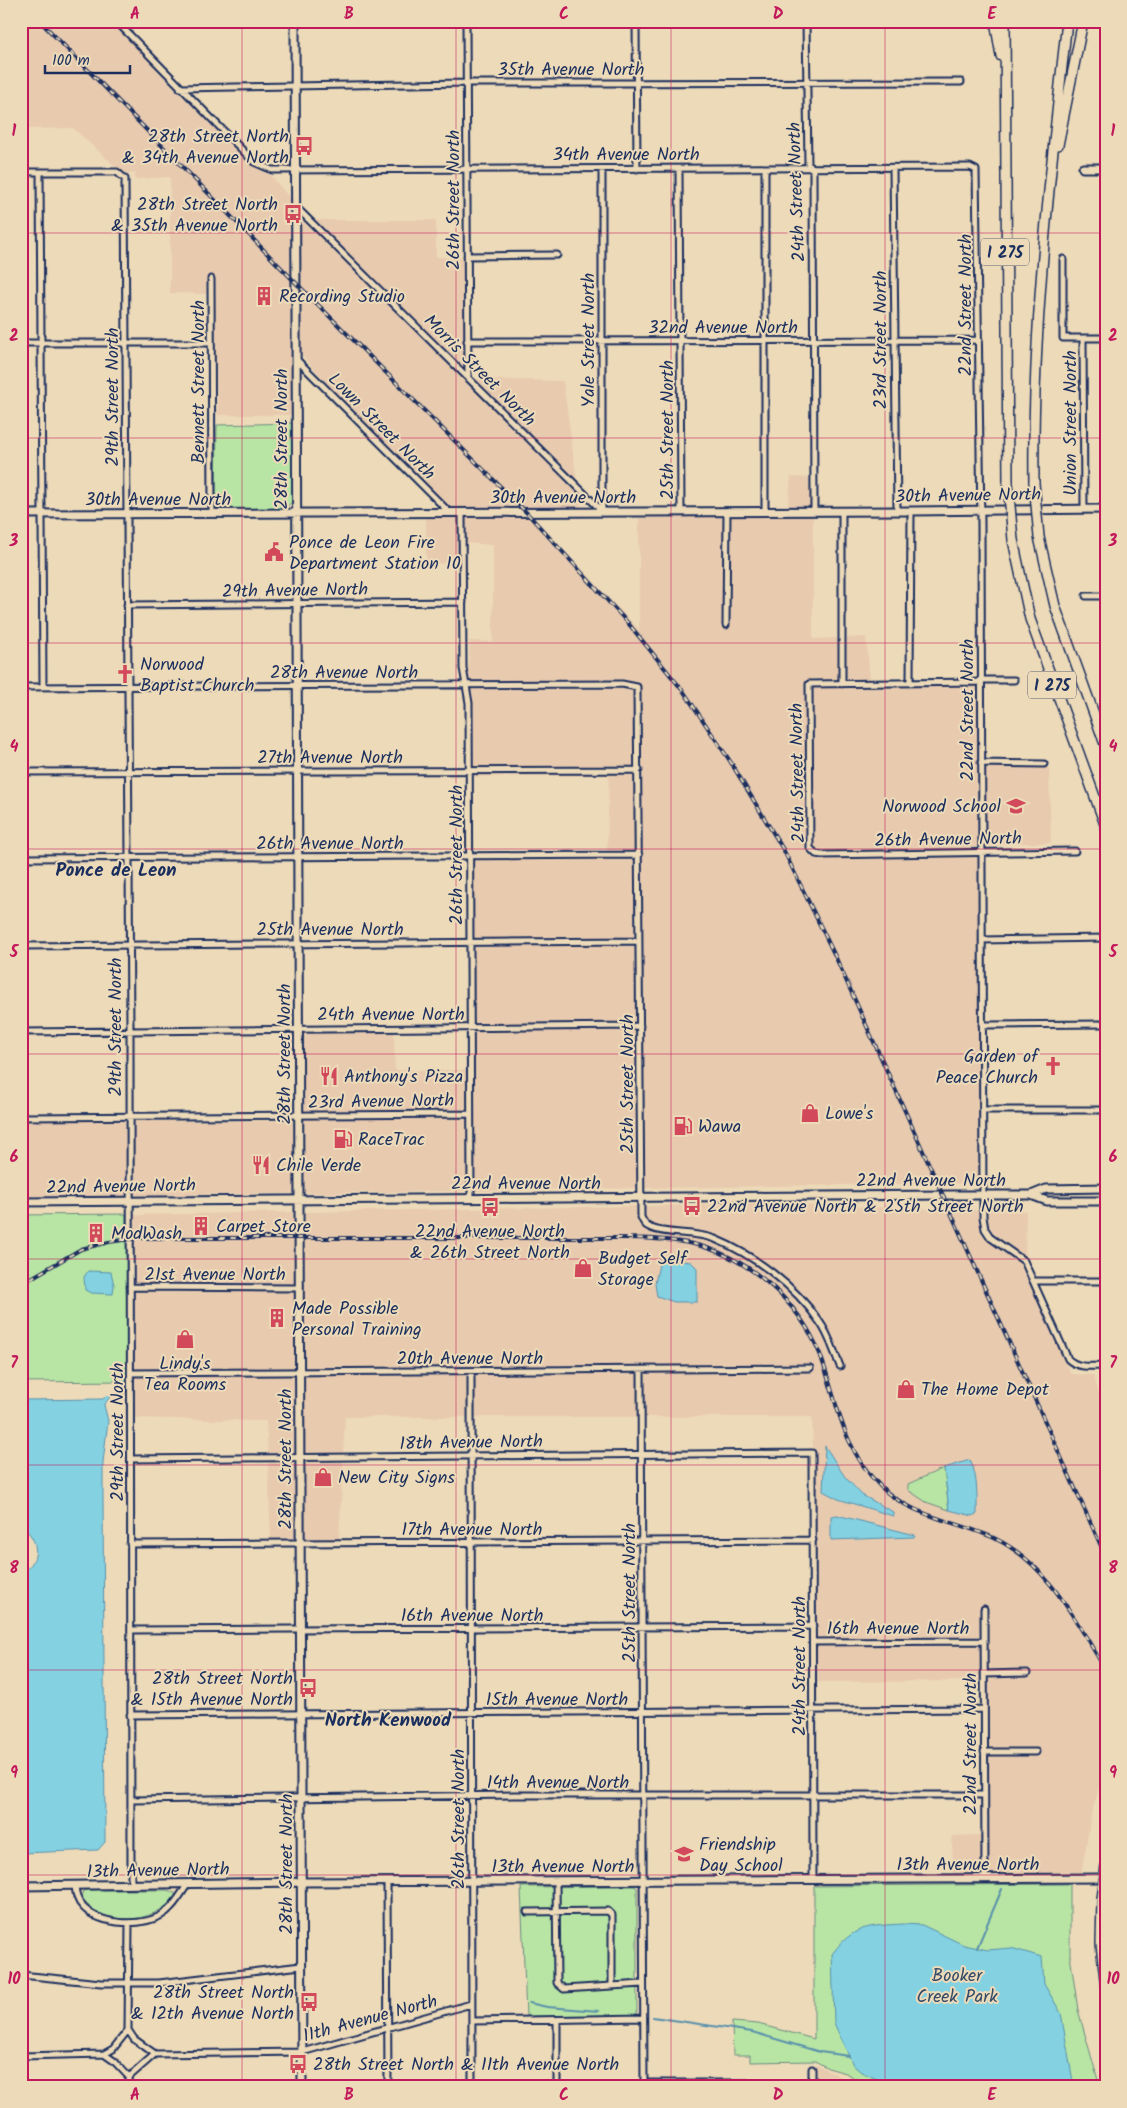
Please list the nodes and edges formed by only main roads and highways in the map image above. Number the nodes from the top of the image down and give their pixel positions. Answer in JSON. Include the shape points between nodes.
{"nodes":[{"id":1,"x":995,"y":21,"type":"edge"},
{"id":2,"x":1005,"y":21,"type":"edge"},
{"id":3,"x":1067,"y":21,"type":"edge"},
{"id":4,"x":1083,"y":21,"type":"edge"},
{"id":5,"x":1005,"y":82,"type":"junction"},
{"id":6,"x":1048,"y":191,"type":"junction"},
{"id":7,"x":1106,"y":747,"type":"edge"},
{"id":8,"x":1106,"y":827,"type":"edge"},
{"id":9,"x":1106,"y":1865,"type":"edge"},
{"id":10,"x":1106,"y":1988,"type":"edge"}],
"edges":[{"from":1,"to":5,"type":"highway"},
{"from":2,"to":5,"type":"highway","number":"I 275"},
{"from":3,"to":6,"type":"highway","number":"I 275"},
{"from":4,"to":6,"type":"highway"},
{"from":5,"to":8,"type":"highway","number":"I 275","bridge":true,"via":[[1008,483],[1013,540],[1030,620]]},
{"from":6,"to":7,"type":"highway","number":"I 275","bridge":true,"via":[[1036,326],[1034,483],[1039,537],[1055,606]]},
{"from":9,"to":10,"type":"highway","bridge":true,"via":[[1101,1944]]}]}
